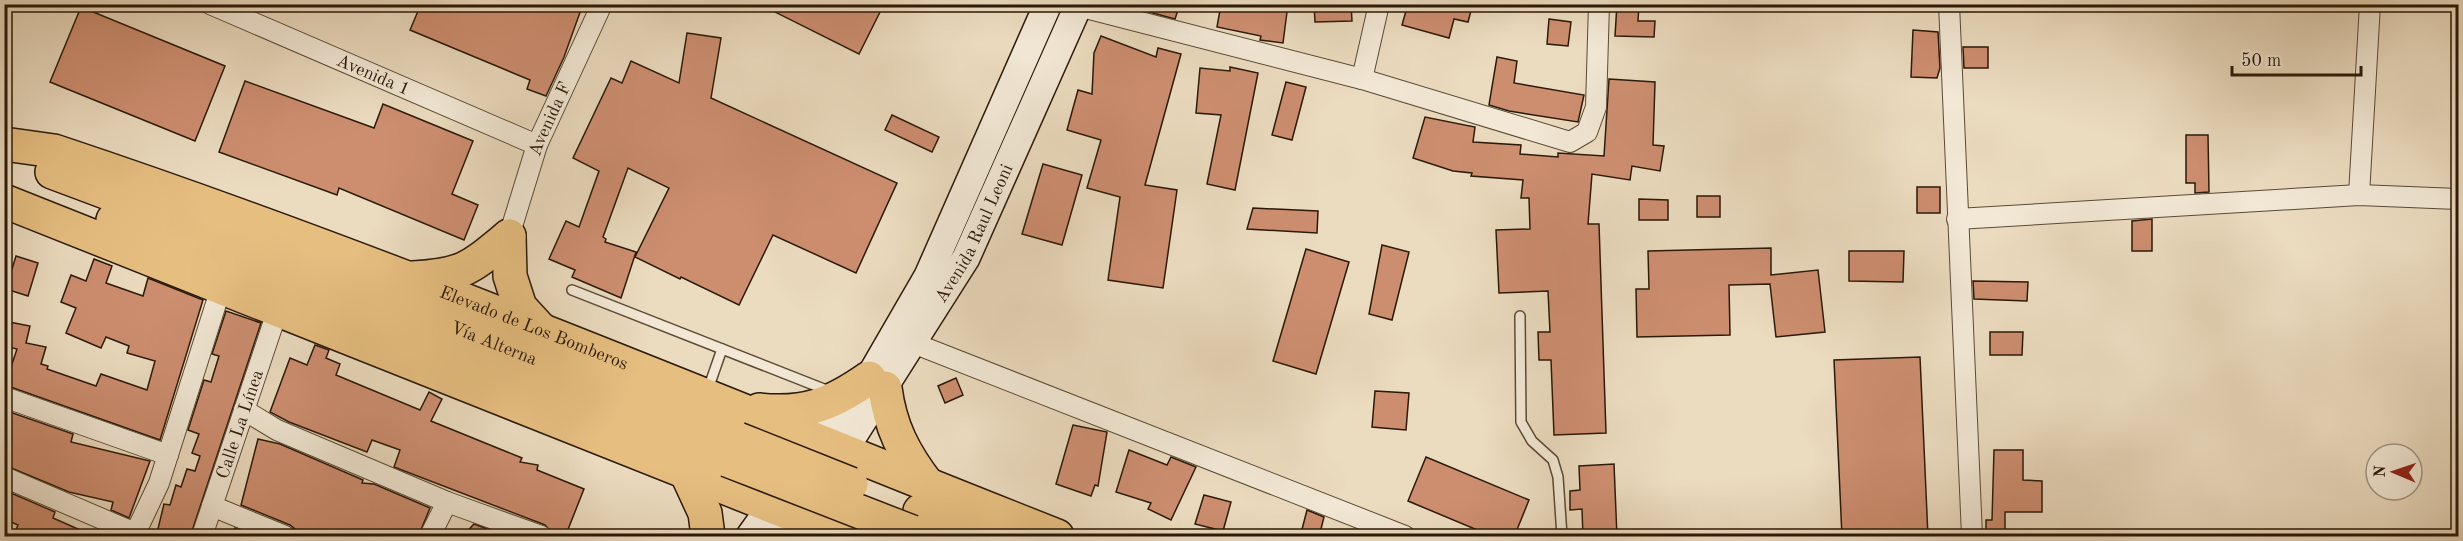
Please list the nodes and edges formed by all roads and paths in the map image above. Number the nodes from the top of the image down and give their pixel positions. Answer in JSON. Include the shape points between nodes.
{"nodes":[{"id":1,"x":210,"y":4,"type":"edge"},
{"id":2,"x":603,"y":4,"type":"edge"},
{"id":3,"x":1048,"y":4,"type":"edge"},
{"id":4,"x":1379,"y":4,"type":"edge"},
{"id":5,"x":1599,"y":4,"type":"edge"},
{"id":6,"x":1949,"y":4,"type":"edge"},
{"id":7,"x":2370,"y":4,"type":"edge"},
{"id":8,"x":1079,"y":5,"type":"edge"},
{"id":9,"x":1362,"y":79,"type":"junction"},
{"id":10,"x":4,"y":144,"type":"edge"},
{"id":11,"x":537,"y":145,"type":"junction"},
{"id":12,"x":4,"y":153,"type":"edge"},
{"id":13,"x":4,"y":180,"type":"edge"},
{"id":14,"x":2359,"y":195,"type":"junction"},
{"id":15,"x":2458,"y":200,"type":"edge"},
{"id":16,"x":4,"y":201,"type":"edge"},
{"id":17,"x":1957,"y":219,"type":"junction"},
{"id":18,"x":509,"y":236,"type":"junction"},
{"id":19,"x":407,"y":278,"type":"junction"},
{"id":20,"x":221,"y":288,"type":"junction"},
{"id":21,"x":572,"y":290,"type":"dead end"},
{"id":22,"x":277,"y":312,"type":"junction"},
{"id":23,"x":1520,"y":316,"type":"dead end"},
{"id":24,"x":544,"y":332,"type":"junction"},
{"id":25,"x":913,"y":343,"type":"junction"},
{"id":26,"x":722,"y":349,"type":"junction"},
{"id":27,"x":877,"y":383,"type":"junction"},
{"id":28,"x":4,"y":397,"type":"edge"},
{"id":29,"x":843,"y":397,"type":"junction"},
{"id":30,"x":711,"y":399,"type":"junction"},
{"id":31,"x":244,"y":410,"type":"junction"},
{"id":32,"x":833,"y":445,"type":"junction"},
{"id":33,"x":732,"y":450,"type":"junction"},
{"id":34,"x":168,"y":454,"type":"junction"},
{"id":35,"x":687,"y":474,"type":"junction"},
{"id":36,"x":4,"y":477,"type":"edge"},
{"id":37,"x":447,"y":502,"type":"junction"},
{"id":38,"x":212,"y":506,"type":"junction"},
{"id":39,"x":921,"y":516,"type":"edge"},
{"id":40,"x":783,"y":520,"type":"edge"},
{"id":41,"x":135,"y":535,"type":"edge"},
{"id":42,"x":202,"y":537,"type":"edge"},
{"id":43,"x":285,"y":537,"type":"edge"},
{"id":44,"x":430,"y":537,"type":"edge"},
{"id":45,"x":541,"y":537,"type":"edge"},
{"id":46,"x":708,"y":537,"type":"edge"},
{"id":47,"x":750,"y":537,"type":"edge"},
{"id":48,"x":847,"y":537,"type":"edge"},
{"id":49,"x":982,"y":537,"type":"edge"},
{"id":50,"x":1057,"y":537,"type":"edge"},
{"id":51,"x":1405,"y":537,"type":"edge"},
{"id":52,"x":1562,"y":537,"type":"edge"},
{"id":53,"x":1972,"y":537,"type":"edge"}],
"edges":[{"from":1,"to":11,"type":"street","name":"Avenida 1"},
{"from":2,"to":11,"type":"street","name":"Avenida F"},
{"from":3,"to":27,"type":"main road","name":"Avenida Raul Leoni"},
{"from":4,"to":9,"type":"street"},
{"from":5,"to":9,"type":"street","via":[[1596,107],[1587,132],[1570,142]]},
{"from":6,"to":17,"type":"street"},
{"from":7,"to":14,"type":"street"},
{"from":8,"to":9,"type":"street"},
{"from":8,"to":25,"type":"main road","name":"Avenida Raul Leoni","via":[[966,258]]},
{"from":10,"to":19,"type":"highway","name":"Elevado de Los Bomberos","via":[[54,151]]},
{"from":11,"to":18,"type":"street","name":"Avenida F"},
{"from":12,"to":33,"type":"highway","name":"Vía Alterna","via":[[214,233]]},
{"from":13,"to":33,"type":"highway","name":"Vía Alterna"},
{"from":14,"to":15,"type":"street"},
{"from":14,"to":17,"type":"street"},
{"from":16,"to":20,"type":"highway"},
{"from":17,"to":53,"type":"street"},
{"from":18,"to":19,"type":"highway","via":[[472,267],[446,276]]},
{"from":18,"to":24,"type":"highway","via":[[510,276],[520,307]]},
{"from":19,"to":24,"type":"highway","name":"Elevado de Los Bomberos"},
{"from":20,"to":22,"type":"highway"},
{"from":20,"to":34,"type":"street"},
{"from":21,"to":26,"type":"lane"},
{"from":22,"to":31,"type":"street","name":"Calle La Línea"},
{"from":22,"to":35,"type":"highway"},
{"from":23,"to":52,"type":"lane","via":[[1521,422],[1532,441],[1553,460]]},
{"from":24,"to":30,"type":"highway","name":"Elevado de Los Bomberos"},
{"from":25,"to":27,"type":"main road","name":"Avenida Raul Leoni"},
{"from":25,"to":51,"type":"street"},
{"from":26,"to":29,"type":"lane"},
{"from":26,"to":30,"type":"lane"},
{"from":27,"to":29,"type":"highway"},
{"from":27,"to":32,"type":"main road","name":"Avenida Raul Leoni"},
{"from":27,"to":39,"type":"highway"},
{"from":28,"to":34,"type":"street"},
{"from":29,"to":30,"type":"highway","via":[[813,408],[782,412]]},
{"from":30,"to":32,"type":"highway","name":"Elevado de Los Bomberos"},
{"from":31,"to":37,"type":"street","via":[[277,430]]},
{"from":31,"to":38,"type":"street","name":"Calle La Línea"},
{"from":32,"to":39,"type":"highway","name":"Elevado de Los Bomberos"},
{"from":32,"to":40,"type":"main road","name":"Avenida Raul Leoni"},
{"from":33,"to":39,"type":"highway","name":"Elevado de Los Bomberos","bridge":true},
{"from":34,"to":41,"type":"street"},
{"from":35,"to":40,"type":"highway"},
{"from":35,"to":46,"type":"highway","via":[[705,513]]},
{"from":36,"to":41,"type":"street"},
{"from":37,"to":44,"type":"street"},
{"from":37,"to":45,"type":"street"},
{"from":38,"to":42,"type":"street","name":"Calle La Línea"},
{"from":38,"to":43,"type":"street"},
{"from":39,"to":49,"type":"highway"},
{"from":39,"to":50,"type":"highway","name":"Elevado de Los Bomberos"},
{"from":40,"to":47,"type":"main road","name":"Avenida Raul Leoni"},
{"from":40,"to":48,"type":"highway"}]}
